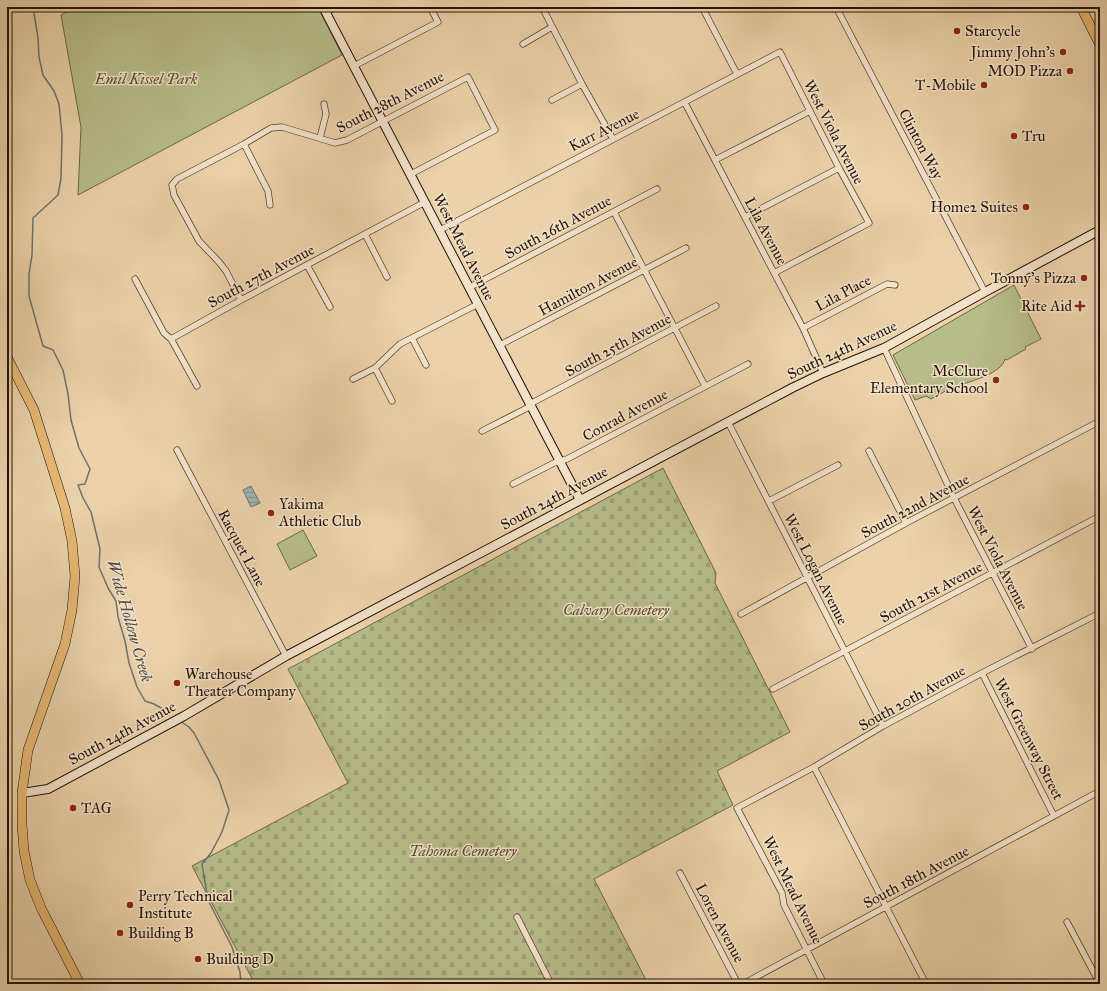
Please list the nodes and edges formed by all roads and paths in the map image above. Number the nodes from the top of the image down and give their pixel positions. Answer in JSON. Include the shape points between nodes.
{"nodes":[{"id":1,"x":336,"y":7,"type":"edge"},
{"id":2,"x":430,"y":7,"type":"edge"},
{"id":3,"x":542,"y":7,"type":"edge"},
{"id":4,"x":836,"y":7,"type":"edge"},
{"id":5,"x":1081,"y":7,"type":"edge"},
{"id":6,"x":704,"y":8,"type":"edge"},
{"id":7,"x":325,"y":10,"type":"edge"},
{"id":8,"x":552,"y":27,"type":"junction"},
{"id":9,"x":1099,"y":42,"type":"edge"},
{"id":10,"x":522,"y":44,"type":"dead end"},
{"id":11,"x":780,"y":52,"type":"joint"},
{"id":12,"x":354,"y":66,"type":"junction"},
{"id":13,"x":737,"y":74,"type":"junction"},
{"id":14,"x":582,"y":84,"type":"junction"},
{"id":15,"x":552,"y":100,"type":"dead end"},
{"id":16,"x":685,"y":103,"type":"junction"},
{"id":17,"x":324,"y":104,"type":"dead end"},
{"id":18,"x":810,"y":111,"type":"junction"},
{"id":19,"x":382,"y":120,"type":"junction"},
{"id":20,"x":320,"y":138,"type":"junction"},
{"id":21,"x":613,"y":139,"type":"junction"},
{"id":22,"x":244,"y":144,"type":"junction"},
{"id":23,"x":715,"y":160,"type":"junction"},
{"id":24,"x":839,"y":168,"type":"junction"},
{"id":25,"x":411,"y":174,"type":"junction"},
{"id":26,"x":657,"y":189,"type":"dead end"},
{"id":27,"x":425,"y":202,"type":"junction"},
{"id":28,"x":270,"y":205,"type":"dead end"},
{"id":29,"x":614,"y":212,"type":"junction"},
{"id":30,"x":745,"y":217,"type":"junction"},
{"id":31,"x":440,"y":230,"type":"junction"},
{"id":32,"x":1100,"y":230,"type":"edge"},
{"id":33,"x":365,"y":234,"type":"junction"},
{"id":34,"x":686,"y":248,"type":"dead end"},
{"id":35,"x":307,"y":265,"type":"junction"},
{"id":36,"x":644,"y":270,"type":"junction"},
{"id":37,"x":774,"y":274,"type":"junction"},
{"id":38,"x":387,"y":276,"type":"dead end"},
{"id":39,"x":135,"y":279,"type":"dead end"},
{"id":40,"x":896,"y":285,"type":"dead end"},
{"id":41,"x":470,"y":287,"type":"junction"},
{"id":42,"x":985,"y":292,"type":"junction"},
{"id":43,"x":241,"y":300,"type":"junction"},
{"id":44,"x":478,"y":304,"type":"junction"},
{"id":45,"x":716,"y":306,"type":"dead end"},
{"id":46,"x":330,"y":307,"type":"dead end"},
{"id":47,"x":674,"y":328,"type":"junction"},
{"id":48,"x":803,"y":328,"type":"junction"},
{"id":49,"x":412,"y":338,"type":"junction"},
{"id":50,"x":171,"y":339,"type":"junction"},
{"id":51,"x":500,"y":345,"type":"junction"},
{"id":52,"x":884,"y":348,"type":"junction"},
{"id":53,"x":7,"y":357,"type":"edge"},
{"id":54,"x":748,"y":364,"type":"dead end"},
{"id":55,"x":426,"y":365,"type":"dead end"},
{"id":56,"x":375,"y":368,"type":"junction"},
{"id":57,"x":823,"y":373,"type":"junction"},
{"id":58,"x":353,"y":379,"type":"dead end"},
{"id":59,"x":197,"y":386,"type":"dead end"},
{"id":60,"x":704,"y":386,"type":"junction"},
{"id":61,"x":392,"y":401,"type":"dead end"},
{"id":62,"x":531,"y":405,"type":"junction"},
{"id":63,"x":1100,"y":421,"type":"edge"},
{"id":64,"x":728,"y":422,"type":"junction"},
{"id":65,"x":482,"y":432,"type":"dead end"},
{"id":66,"x":177,"y":450,"type":"dead end"},
{"id":67,"x":869,"y":451,"type":"dead end"},
{"id":68,"x":560,"y":461,"type":"junction"},
{"id":69,"x":838,"y":464,"type":"dead end"},
{"id":70,"x":513,"y":484,"type":"dead end"},
{"id":71,"x":954,"y":498,"type":"junction"},
{"id":72,"x":580,"y":500,"type":"junction"},
{"id":73,"x":769,"y":501,"type":"junction"},
{"id":74,"x":1100,"y":516,"type":"edge"},
{"id":75,"x":906,"y":523,"type":"junction"},
{"id":76,"x":992,"y":573,"type":"junction"},
{"id":77,"x":808,"y":578,"type":"junction"},
{"id":78,"x":741,"y":614,"type":"dead end"},
{"id":79,"x":1100,"y":614,"type":"edge"},
{"id":80,"x":1032,"y":649,"type":"junction"},
{"id":81,"x":845,"y":652,"type":"junction"},
{"id":82,"x":286,"y":656,"type":"junction"},
{"id":83,"x":982,"y":673,"type":"junction"},
{"id":84,"x":773,"y":690,"type":"dead end"},
{"id":85,"x":883,"y":726,"type":"junction"},
{"id":86,"x":814,"y":767,"type":"junction"},
{"id":87,"x":1100,"y":791,"type":"edge"},
{"id":88,"x":22,"y":794,"type":"junction"},
{"id":89,"x":737,"y":808,"type":"joint"},
{"id":90,"x":1054,"y":816,"type":"junction"},
{"id":91,"x":680,"y":873,"type":"dead end"},
{"id":92,"x":886,"y":907,"type":"junction"},
{"id":93,"x":517,"y":917,"type":"dead end"},
{"id":94,"x":1068,"y":922,"type":"dead end"},
{"id":95,"x":806,"y":950,"type":"junction"},
{"id":96,"x":80,"y":984,"type":"edge"},
{"id":97,"x":551,"y":984,"type":"edge"},
{"id":98,"x":738,"y":984,"type":"edge"},
{"id":99,"x":743,"y":984,"type":"edge"},
{"id":100,"x":824,"y":984,"type":"edge"},
{"id":101,"x":926,"y":984,"type":"edge"},
{"id":102,"x":1100,"y":984,"type":"edge"}],
"edges":[{"from":1,"to":7,"type":"street"},
{"from":2,"to":12,"type":"street","via":[[438,22]]},
{"from":3,"to":8,"type":"street"},
{"from":4,"to":42,"type":"street","name":"Clinton Way"},
{"from":5,"to":9,"type":"main road"},
{"from":6,"to":13,"type":"street"},
{"from":7,"to":12,"type":"street","name":"West Mead Avenue"},
{"from":8,"to":10,"type":"street"},
{"from":8,"to":14,"type":"street"},
{"from":11,"to":13,"type":"street","name":"Karr Avenue"},
{"from":11,"to":18,"type":"street","name":"West Viola Avenue"},
{"from":12,"to":19,"type":"street","name":"West Mead Avenue"},
{"from":13,"to":16,"type":"street","name":"Karr Avenue"},
{"from":14,"to":15,"type":"street"},
{"from":14,"to":21,"type":"street"},
{"from":16,"to":21,"type":"street","name":"Karr Avenue"},
{"from":16,"to":23,"type":"street","name":"Lila Avenue"},
{"from":17,"to":20,"type":"street","via":[[326,114]]},
{"from":18,"to":23,"type":"street"},
{"from":18,"to":24,"type":"street","name":"West Viola Avenue"},
{"from":19,"to":20,"type":"street","name":"South 28th Avenue","via":[[341,142],[335,143]]},
{"from":19,"to":25,"type":"street","name":"West Mead Avenue"},
{"from":19,"to":25,"type":"street","name":"South 28th Avenue","via":[[468,77],[496,130]]},
{"from":20,"to":22,"type":"street","name":"South 28th Avenue","via":[[282,127],[271,128]]},
{"from":21,"to":31,"type":"street","name":"Karr Avenue"},
{"from":22,"to":28,"type":"street","via":[[268,191]]},
{"from":22,"to":43,"type":"street","name":"South 28th Avenue","via":[[177,179],[172,185],[174,195],[199,241],[226,271]]},
{"from":23,"to":30,"type":"street","name":"Lila Avenue"},
{"from":24,"to":30,"type":"street"},
{"from":24,"to":37,"type":"street","name":"West Viola Avenue","via":[[869,223]]},
{"from":25,"to":27,"type":"street","name":"West Mead Avenue"},
{"from":26,"to":29,"type":"street","name":"South 26th Avenue"},
{"from":27,"to":31,"type":"street","name":"West Mead Avenue"},
{"from":27,"to":33,"type":"street","name":"South 27th Avenue"},
{"from":29,"to":36,"type":"street"},
{"from":29,"to":41,"type":"street","name":"South 26th Avenue"},
{"from":30,"to":37,"type":"street","name":"Lila Avenue"},
{"from":31,"to":41,"type":"street","name":"West Mead Avenue"},
{"from":32,"to":42,"type":"street","name":"South 24th Avenue"},
{"from":33,"to":35,"type":"street","name":"South 27th Avenue"},
{"from":33,"to":38,"type":"street"},
{"from":34,"to":36,"type":"street","name":"Hamilton Avenue"},
{"from":35,"to":43,"type":"street","name":"South 27th Avenue"},
{"from":35,"to":46,"type":"street"},
{"from":36,"to":47,"type":"street"},
{"from":36,"to":51,"type":"street","name":"Hamilton Avenue"},
{"from":37,"to":48,"type":"street","name":"Lila Avenue"},
{"from":39,"to":50,"type":"street","via":[[164,333]]},
{"from":40,"to":48,"type":"street","name":"Lila Place","via":[[887,284]]},
{"from":41,"to":44,"type":"street","name":"West Mead Avenue"},
{"from":42,"to":52,"type":"street","name":"South 24th Avenue"},
{"from":43,"to":50,"type":"street","name":"South 27th Avenue"},
{"from":44,"to":49,"type":"street"},
{"from":44,"to":51,"type":"street","name":"West Mead Avenue"},
{"from":45,"to":47,"type":"street","name":"South 25th Avenue"},
{"from":47,"to":60,"type":"street"},
{"from":47,"to":62,"type":"street","name":"South 25th Avenue"},
{"from":48,"to":57,"type":"street","name":"Lila Avenue"},
{"from":49,"to":55,"type":"street"},
{"from":49,"to":56,"type":"street","via":[[400,344]]},
{"from":50,"to":59,"type":"street"},
{"from":51,"to":62,"type":"street","name":"West Mead Avenue"},
{"from":52,"to":57,"type":"street","name":"South 24th Avenue"},
{"from":52,"to":71,"type":"street","name":"West Viola Avenue"},
{"from":53,"to":88,"type":"main road","via":[[34,410],[41,430],[65,508],[72,541],[75,576],[65,644],[28,750]]},
{"from":54,"to":60,"type":"street","name":"Conrad Avenue"},
{"from":56,"to":58,"type":"street"},
{"from":56,"to":61,"type":"street"},
{"from":57,"to":64,"type":"street","name":"South 24th Avenue"},
{"from":60,"to":68,"type":"street","name":"Conrad Avenue"},
{"from":62,"to":65,"type":"street","name":"South 25th Avenue"},
{"from":62,"to":68,"type":"street","name":"West Mead Avenue"},
{"from":63,"to":71,"type":"street","name":"South 22nd Avenue"},
{"from":64,"to":72,"type":"street","name":"South 24th Avenue"},
{"from":64,"to":73,"type":"street","name":"West Logan Avenue"},
{"from":66,"to":82,"type":"street","name":"Racquet Lane"},
{"from":67,"to":75,"type":"street"},
{"from":68,"to":70,"type":"street","name":"Conrad Avenue"},
{"from":68,"to":72,"type":"street","name":"West Mead Avenue"},
{"from":69,"to":73,"type":"street"},
{"from":71,"to":75,"type":"street","name":"South 22nd Avenue"},
{"from":71,"to":76,"type":"street","name":"West Viola Avenue"},
{"from":72,"to":82,"type":"street","name":"South 24th Avenue"},
{"from":73,"to":77,"type":"street","name":"West Logan Avenue"},
{"from":74,"to":76,"type":"street","name":"South 21st Avenue"},
{"from":75,"to":77,"type":"street","name":"South 22nd Avenue"},
{"from":76,"to":80,"type":"street","name":"West Viola Avenue"},
{"from":76,"to":81,"type":"street","name":"South 21st Avenue"},
{"from":77,"to":78,"type":"street","name":"South 22nd Avenue"},
{"from":77,"to":81,"type":"street","name":"West Logan Avenue"},
{"from":79,"to":80,"type":"street","name":"South 20th Avenue"},
{"from":80,"to":83,"type":"street","name":"South 20th Avenue"},
{"from":81,"to":84,"type":"street","name":"South 21st Avenue"},
{"from":81,"to":85,"type":"street","name":"West Logan Avenue"},
{"from":82,"to":88,"type":"street","name":"South 24th Avenue","via":[[184,716],[48,789]]},
{"from":83,"to":85,"type":"street","name":"South 20th Avenue"},
{"from":83,"to":90,"type":"street","name":"West Greenway Street"},
{"from":85,"to":86,"type":"street","name":"South 20th Avenue"},
{"from":86,"to":89,"type":"street","name":"South 20th Avenue"},
{"from":86,"to":92,"type":"street"},
{"from":87,"to":90,"type":"street","name":"South 18th Avenue"},
{"from":88,"to":96,"type":"main road","via":[[24,852],[30,880],[41,908]]},
{"from":89,"to":95,"type":"street","name":"West Mead Avenue","via":[[782,892],[784,905]]},
{"from":90,"to":92,"type":"street","name":"South 18th Avenue"},
{"from":91,"to":98,"type":"street","name":"Loren Avenue"},
{"from":92,"to":95,"type":"street","name":"South 18th Avenue"},
{"from":92,"to":101,"type":"street"},
{"from":93,"to":97,"type":"street"},
{"from":94,"to":102,"type":"street"},
{"from":95,"to":99,"type":"street","name":"South 18th Avenue"},
{"from":95,"to":100,"type":"street","name":"West Mead Avenue"}]}
